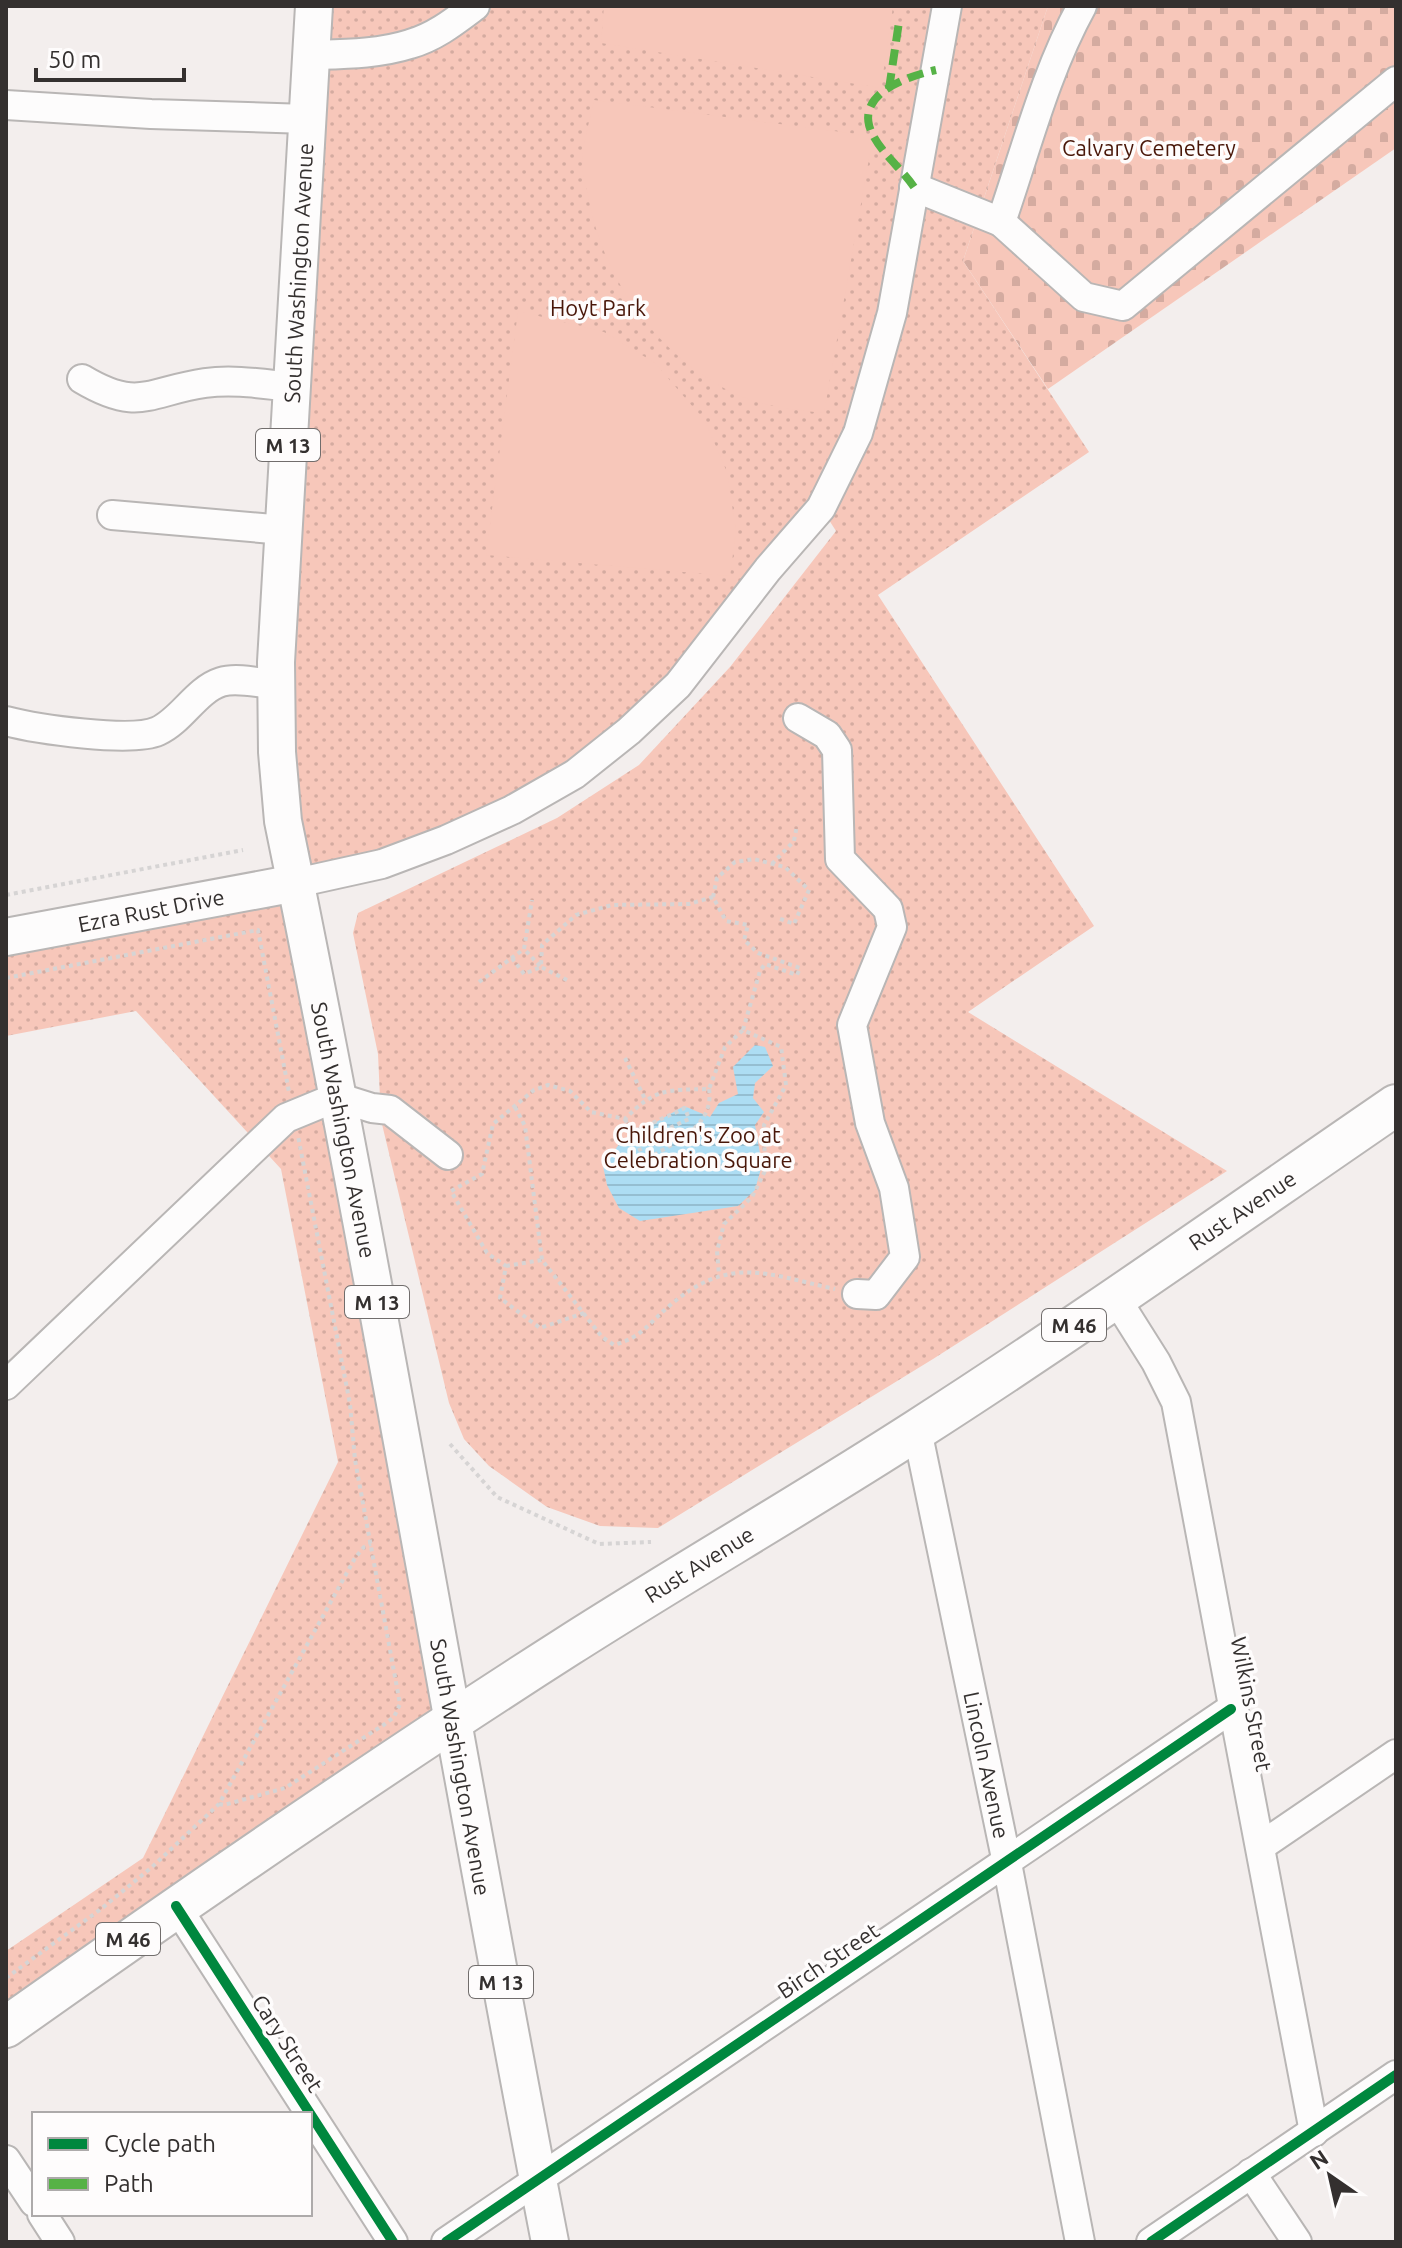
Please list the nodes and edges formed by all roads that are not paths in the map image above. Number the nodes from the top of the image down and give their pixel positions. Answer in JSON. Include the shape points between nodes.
{"nodes":[{"id":1,"x":314,"y":6,"type":"edge"},
{"id":2,"x":475,"y":6,"type":"edge"},
{"id":3,"x":947,"y":6,"type":"edge"},
{"id":4,"x":1082,"y":6,"type":"edge"},
{"id":5,"x":311,"y":55,"type":"junction"},
{"id":6,"x":1396,"y":81,"type":"edge"},
{"id":7,"x":6,"y":105,"type":"edge"},
{"id":8,"x":307,"y":119,"type":"junction"},
{"id":9,"x":914,"y":187,"type":"junction"},
{"id":10,"x":1001,"y":222,"type":"junction"},
{"id":11,"x":82,"y":379,"type":"dead end"},
{"id":12,"x":292,"y":387,"type":"junction"},
{"id":13,"x":112,"y":515,"type":"dead end"},
{"id":14,"x":284,"y":530,"type":"junction"},
{"id":15,"x":276,"y":685,"type":"junction"},
{"id":16,"x":798,"y":718,"type":"dead end"},
{"id":17,"x":6,"y":721,"type":"edge"},
{"id":18,"x":296,"y":883,"type":"junction"},
{"id":19,"x":6,"y":937,"type":"edge"},
{"id":20,"x":337,"y":1097,"type":"junction"},
{"id":21,"x":1396,"y":1105,"type":"edge"},
{"id":22,"x":448,"y":1155,"type":"dead end"},
{"id":23,"x":857,"y":1294,"type":"road end"},
{"id":24,"x":1115,"y":1297,"type":"junction"},
{"id":25,"x":6,"y":1385,"type":"edge"},
{"id":26,"x":917,"y":1430,"type":"junction"},
{"id":27,"x":1231,"y":1709,"type":"junction"},
{"id":28,"x":453,"y":1723,"type":"junction"},
{"id":29,"x":1396,"y":1754,"type":"edge"},
{"id":30,"x":1261,"y":1846,"type":"junction"},
{"id":31,"x":1007,"y":1863,"type":"junction"},
{"id":32,"x":176,"y":1906,"type":"junction"},
{"id":33,"x":6,"y":2027,"type":"edge"},
{"id":34,"x":1396,"y":2075,"type":"edge"},
{"id":35,"x":309,"y":2112,"type":"edge"},
{"id":36,"x":312,"y":2117,"type":"edge"},
{"id":37,"x":1314,"y":2132,"type":"junction"},
{"id":38,"x":6,"y":2160,"type":"edge"},
{"id":39,"x":1251,"y":2173,"type":"junction"},
{"id":40,"x":538,"y":2180,"type":"junction"},
{"id":41,"x":32,"y":2199,"type":"edge"},
{"id":42,"x":43,"y":2216,"type":"edge"},
{"id":43,"x":60,"y":2242,"type":"edge"},
{"id":44,"x":393,"y":2242,"type":"edge"},
{"id":45,"x":446,"y":2242,"type":"edge"},
{"id":46,"x":550,"y":2242,"type":"edge"},
{"id":47,"x":1080,"y":2242,"type":"edge"},
{"id":48,"x":1151,"y":2242,"type":"edge"},
{"id":49,"x":1297,"y":2242,"type":"edge"}],
"edges":[{"from":1,"to":5,"type":"main road","name":"South Washington Avenue","number":"M 13"},
{"from":2,"to":5,"type":"street","via":[[411,44]]},
{"from":3,"to":9,"type":"street"},
{"from":4,"to":10,"type":"street"},
{"from":5,"to":8,"type":"main road","name":"South Washington Avenue","number":"M 13"},
{"from":6,"to":10,"type":"street","via":[[1123,306],[1084,297]]},
{"from":7,"to":8,"type":"street"},
{"from":8,"to":12,"type":"main road","name":"South Washington Avenue","number":"M 13"},
{"from":9,"to":10,"type":"street"},
{"from":9,"to":18,"type":"street","via":[[892,313],[858,433],[821,508],[678,685],[575,774],[512,810],[382,864]]},
{"from":11,"to":12,"type":"street","via":[[132,399],[222,382]]},
{"from":12,"to":14,"type":"main road","name":"South Washington Avenue","number":"M 13"},
{"from":13,"to":14,"type":"street"},
{"from":14,"to":15,"type":"main road","name":"South Washington Avenue","number":"M 13"},
{"from":15,"to":17,"type":"street","via":[[219,682],[167,726],[145,735],[64,732]]},
{"from":15,"to":18,"type":"main road","name":"South Washington Avenue","number":"M 13","via":[[283,821]]},
{"from":16,"to":23,"type":"street","via":[[827,735],[837,750],[840,859],[888,909],[892,927],[852,1025],[870,1123],[894,1188],[905,1257],[876,1295]]},
{"from":18,"to":19,"type":"main road","name":"Ezra Rust Drive"},
{"from":18,"to":20,"type":"main road","name":"South Washington Avenue","number":"M 13"},
{"from":20,"to":22,"type":"street","via":[[390,1110]]},
{"from":20,"to":25,"type":"street","via":[[286,1118]]},
{"from":20,"to":28,"type":"main road","name":"South Washington Avenue","number":"M 13"},
{"from":21,"to":24,"type":"highway","name":"Rust Avenue","number":"M 46"},
{"from":24,"to":26,"type":"highway","name":"Rust Avenue","number":"M 46"},
{"from":24,"to":27,"type":"street","name":"Wilkins Street","via":[[1176,1402]]},
{"from":26,"to":28,"type":"highway","name":"Rust Avenue","number":"M 46"},
{"from":26,"to":31,"type":"street","name":"Lincoln Avenue"},
{"from":27,"to":30,"type":"street","name":"Wilkins Street"},
{"from":27,"to":31,"type":"street","name":"Birch Street"},
{"from":28,"to":32,"type":"highway","name":"Rust Avenue","number":"M 46"},
{"from":28,"to":40,"type":"main road","name":"South Washington Avenue","number":"M 13"},
{"from":29,"to":30,"type":"street"},
{"from":30,"to":37,"type":"street","name":"Wilkins Street"},
{"from":31,"to":40,"type":"street","name":"Birch Street"},
{"from":31,"to":47,"type":"street","name":"Lincoln Avenue"},
{"from":32,"to":33,"type":"highway","name":"Rust Avenue","number":"M 46"},
{"from":32,"to":35,"type":"street","name":"Cary Street"},
{"from":34,"to":37,"type":"street"},
{"from":36,"to":44,"type":"street","name":"Cary Street"},
{"from":37,"to":39,"type":"street"},
{"from":38,"to":41,"type":"street"},
{"from":39,"to":48,"type":"street"},
{"from":39,"to":49,"type":"street"},
{"from":40,"to":45,"type":"street","name":"Birch Street"},
{"from":40,"to":46,"type":"main road","name":"South Washington Avenue","number":"M 13"},
{"from":42,"to":43,"type":"street"}]}
